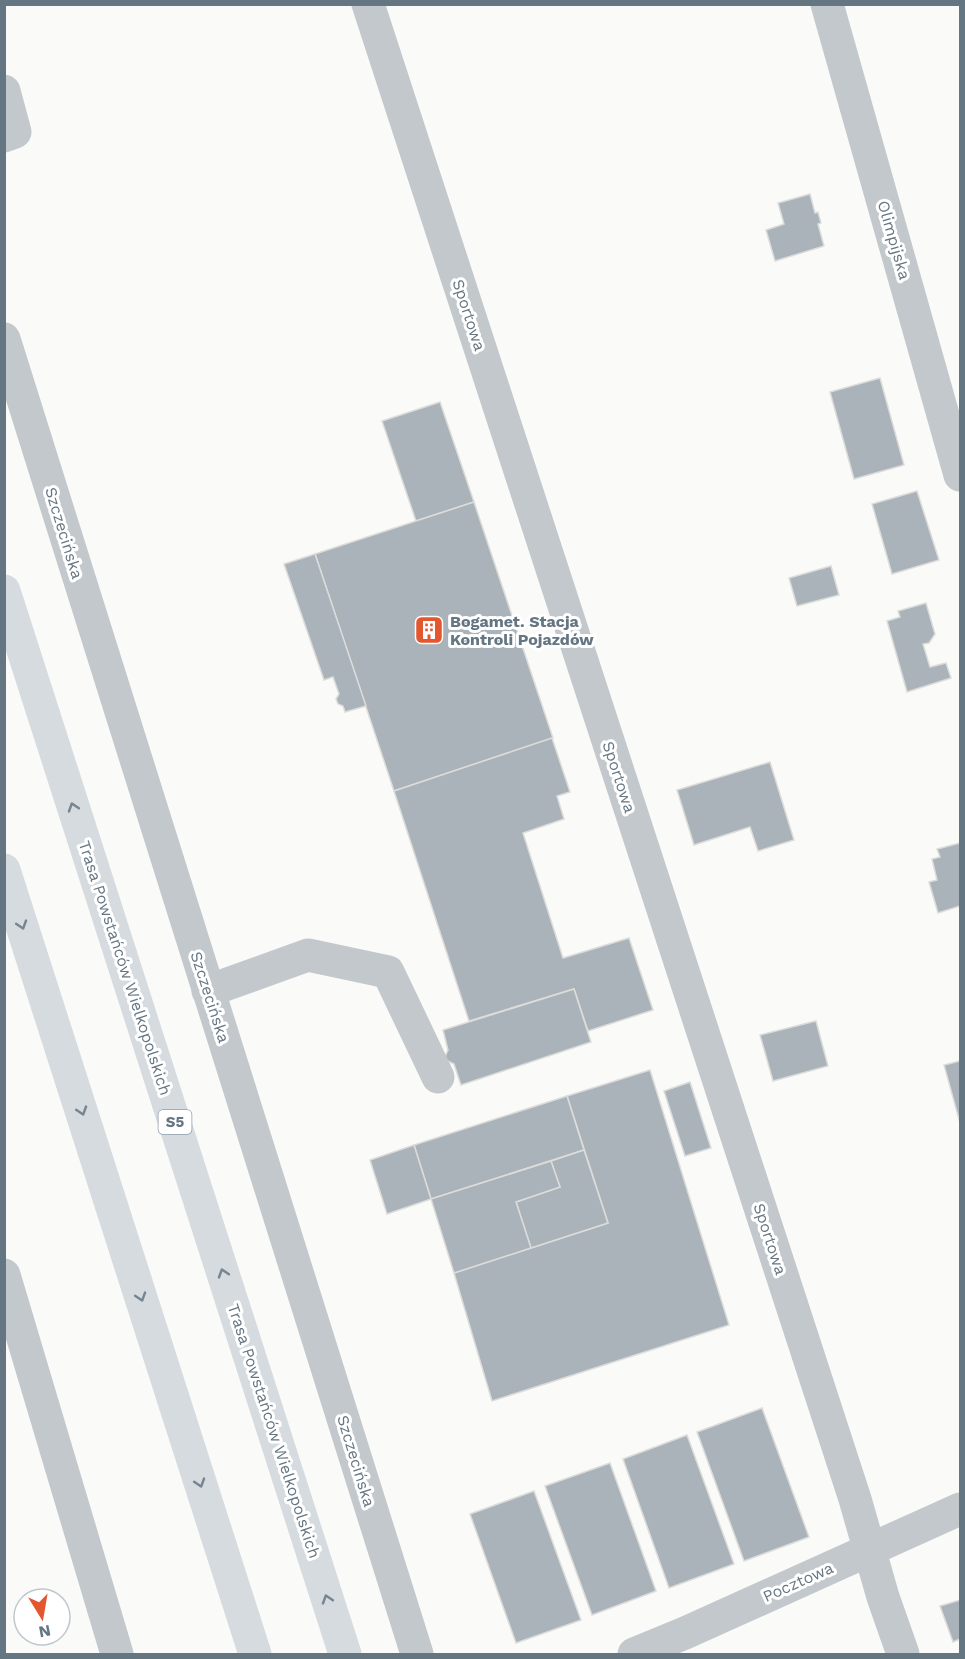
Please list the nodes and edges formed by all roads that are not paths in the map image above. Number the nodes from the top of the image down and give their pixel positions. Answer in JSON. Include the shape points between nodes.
{"nodes":[{"id":1,"x":368,"y":4,"type":"edge"},
{"id":2,"x":827,"y":4,"type":"edge"},
{"id":3,"x":4,"y":91,"type":"edge"},
{"id":4,"x":4,"y":136,"type":"edge"},
{"id":5,"x":4,"y":339,"type":"edge"},
{"id":6,"x":960,"y":475,"type":"edge"},
{"id":7,"x":4,"y":591,"type":"edge"},
{"id":8,"x":4,"y":870,"type":"edge"},
{"id":9,"x":208,"y":991,"type":"junction"},
{"id":10,"x":438,"y":1077,"type":"dead end"},
{"id":11,"x":4,"y":1275,"type":"edge"},
{"id":12,"x":960,"y":1509,"type":"edge"},
{"id":13,"x":870,"y":1550,"type":"junction"},
{"id":14,"x":689,"y":1644,"type":"edge"},
{"id":15,"x":117,"y":1654,"type":"edge"},
{"id":16,"x":255,"y":1654,"type":"edge"},
{"id":17,"x":345,"y":1654,"type":"edge"},
{"id":18,"x":417,"y":1654,"type":"edge"},
{"id":19,"x":634,"y":1654,"type":"edge"},
{"id":20,"x":903,"y":1654,"type":"edge"}],
"edges":[{"from":1,"to":13,"type":"street","name":"Sportowa"},
{"from":2,"to":6,"type":"street","name":"Olimpijska"},
{"from":3,"to":4,"type":"street","via":[[15,132]]},
{"from":5,"to":9,"type":"street","name":"Szczecińska"},
{"from":17,"to":7,"type":"highway","name":"Trasa Powstańców Wielkopolskich","number":"S5","one_way":true},
{"from":8,"to":16,"type":"highway","one_way":true},
{"from":9,"to":10,"type":"street","via":[[308,955],[388,972]]},
{"from":9,"to":18,"type":"street","name":"Szczecińska"},
{"from":11,"to":15,"type":"street"},
{"from":12,"to":13,"type":"street","name":"Pocztowa"},
{"from":13,"to":14,"type":"street","name":"Pocztowa"},
{"from":13,"to":20,"type":"street","name":"Sportowa"},
{"from":14,"to":19,"type":"street","name":"Pocztowa"}]}
